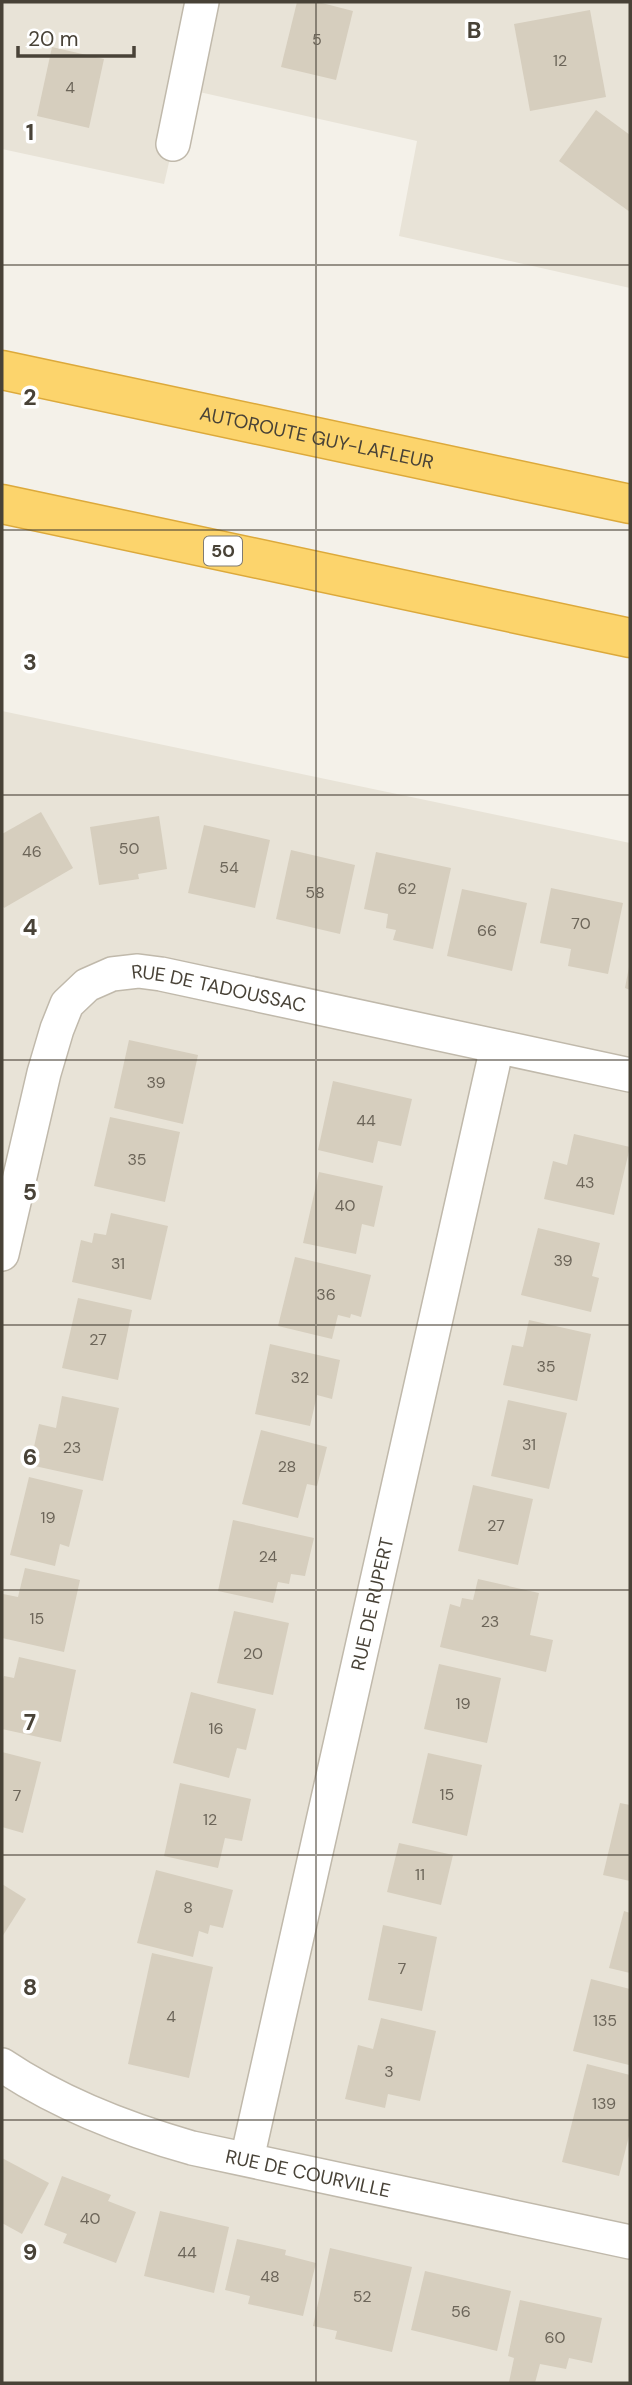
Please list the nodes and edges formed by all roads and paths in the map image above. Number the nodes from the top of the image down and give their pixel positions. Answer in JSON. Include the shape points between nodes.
{"nodes":[{"id":1,"x":202,"y":2,"type":"edge"},
{"id":2,"x":173,"y":144,"type":"dead end"},
{"id":3,"x":2,"y":370,"type":"edge"},
{"id":4,"x":2,"y":504,"type":"edge"},
{"id":5,"x":630,"y":504,"type":"edge"},
{"id":6,"x":630,"y":638,"type":"edge"},
{"id":7,"x":497,"y":1048,"type":"junction"},
{"id":8,"x":630,"y":1075,"type":"edge"},
{"id":9,"x":2,"y":1254,"type":"edge"},
{"id":10,"x":2,"y":2065,"type":"edge"},
{"id":11,"x":247,"y":2159,"type":"junction"},
{"id":12,"x":630,"y":2242,"type":"edge"}],
"edges":[{"from":1,"to":2,"type":"street"},
{"from":3,"to":5,"type":"highway","name":"AUTOROUTE GUY-LAFLEUR"},
{"from":4,"to":6,"type":"highway","number":"50"},
{"from":7,"to":8,"type":"street","name":"RUE DE TADOUSSAC"},
{"from":7,"to":9,"type":"street","name":"RUE DE TADOUSSAC","via":[[161,974],[112,974],[88,985],[67,1004],[57,1029]]},
{"from":7,"to":11,"type":"street","name":"RUE DE RUPERT"},
{"from":10,"to":11,"type":"street","name":"RUE DE COURVILLE","via":[[102,2118],[149,2136]]},
{"from":11,"to":12,"type":"street","name":"RUE DE COURVILLE"}]}
